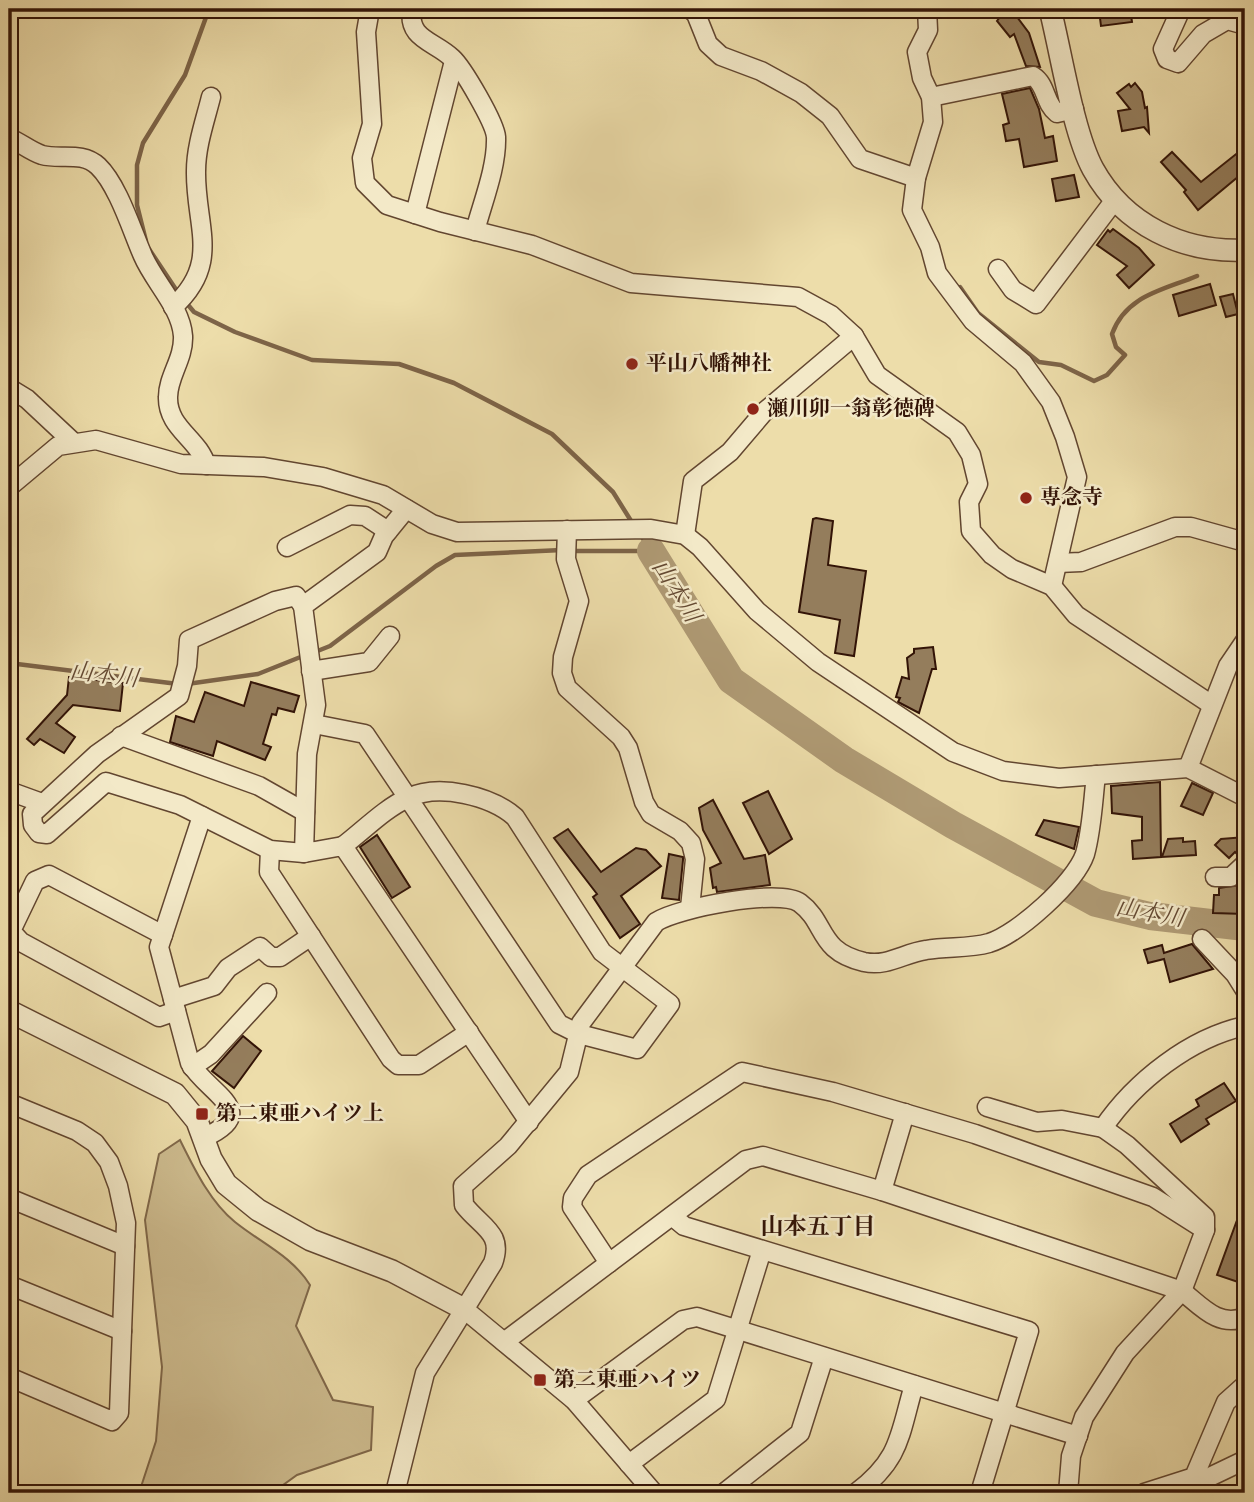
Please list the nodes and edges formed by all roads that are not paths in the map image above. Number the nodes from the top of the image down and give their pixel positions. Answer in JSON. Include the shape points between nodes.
{"nodes":[{"id":1,"x":370,"y":9,"type":"edge"},
{"id":2,"x":412,"y":9,"type":"edge"},
{"id":3,"x":690,"y":9,"type":"edge"},
{"id":4,"x":927,"y":9,"type":"edge"},
{"id":5,"x":1050,"y":9,"type":"edge"},
{"id":6,"x":1181,"y":9,"type":"edge"},
{"id":7,"x":1245,"y":25,"type":"edge"},
{"id":8,"x":454,"y":61,"type":"junction"},
{"id":9,"x":211,"y":97,"type":"dead end"},
{"id":10,"x":931,"y":97,"type":"junction"},
{"id":11,"x":1074,"y":109,"type":"junction"},
{"id":12,"x":9,"y":138,"type":"edge"},
{"id":13,"x":916,"y":178,"type":"junction"},
{"id":14,"x":1114,"y":201,"type":"junction"},
{"id":15,"x":415,"y":214,"type":"junction"},
{"id":16,"x":475,"y":231,"type":"junction"},
{"id":17,"x":1245,"y":250,"type":"edge"},
{"id":18,"x":998,"y":269,"type":"dead end"},
{"id":19,"x":173,"y":307,"type":"junction"},
{"id":20,"x":854,"y":336,"type":"junction"},
{"id":21,"x":9,"y":388,"type":"edge"},
{"id":22,"x":73,"y":442,"type":"junction"},
{"id":23,"x":206,"y":465,"type":"junction"},
{"id":24,"x":9,"y":487,"type":"edge"},
{"id":25,"x":406,"y":509,"type":"junction"},
{"id":26,"x":568,"y":530,"type":"junction"},
{"id":27,"x":388,"y":531,"type":"junction"},
{"id":28,"x":685,"y":535,"type":"junction"},
{"id":29,"x":1245,"y":542,"type":"edge"},
{"id":30,"x":286,"y":547,"type":"dead end"},
{"id":31,"x":1058,"y":563,"type":"junction"},
{"id":32,"x":1052,"y":586,"type":"junction"},
{"id":33,"x":303,"y":607,"type":"junction"},
{"id":34,"x":390,"y":636,"type":"dead end"},
{"id":35,"x":1245,"y":641,"type":"edge"},
{"id":36,"x":309,"y":656,"type":"junction"},
{"id":37,"x":1212,"y":705,"type":"junction"},
{"id":38,"x":314,"y":724,"type":"junction"},
{"id":39,"x":121,"y":736,"type":"junction"},
{"id":40,"x":1188,"y":768,"type":"junction"},
{"id":41,"x":1096,"y":775,"type":"junction"},
{"id":42,"x":9,"y":791,"type":"edge"},
{"id":43,"x":1245,"y":797,"type":"edge"},
{"id":44,"x":408,"y":798,"type":"junction"},
{"id":45,"x":42,"y":803,"type":"junction"},
{"id":46,"x":305,"y":812,"type":"junction"},
{"id":47,"x":202,"y":816,"type":"junction"},
{"id":48,"x":343,"y":846,"type":"junction"},
{"id":49,"x":270,"y":850,"type":"junction"},
{"id":50,"x":304,"y":853,"type":"junction"},
{"id":51,"x":1245,"y":864,"type":"edge"},
{"id":52,"x":1214,"y":877,"type":"dead end"},
{"id":53,"x":690,"y":908,"type":"junction"},
{"id":54,"x":163,"y":935,"type":"junction"},
{"id":55,"x":310,"y":936,"type":"junction"},
{"id":56,"x":1202,"y":939,"type":"dead end"},
{"id":57,"x":622,"y":968,"type":"junction"},
{"id":58,"x":1245,"y":990,"type":"edge"},
{"id":59,"x":267,"y":993,"type":"dead end"},
{"id":60,"x":175,"y":1005,"type":"junction"},
{"id":61,"x":9,"y":1011,"type":"edge"},
{"id":62,"x":1245,"y":1026,"type":"edge"},
{"id":63,"x":469,"y":1031,"type":"junction"},
{"id":64,"x":579,"y":1034,"type":"junction"},
{"id":65,"x":192,"y":1067,"type":"junction"},
{"id":66,"x":9,"y":1103,"type":"edge"},
{"id":67,"x":987,"y":1107,"type":"dead end"},
{"id":68,"x":905,"y":1113,"type":"junction"},
{"id":69,"x":529,"y":1122,"type":"junction"},
{"id":70,"x":1103,"y":1128,"type":"junction"},
{"id":71,"x":203,"y":1138,"type":"junction"},
{"id":72,"x":882,"y":1191,"type":"junction"},
{"id":73,"x":9,"y":1198,"type":"edge"},
{"id":74,"x":672,"y":1216,"type":"junction"},
{"id":75,"x":1205,"y":1230,"type":"junction"},
{"id":76,"x":125,"y":1246,"type":"junction"},
{"id":77,"x":762,"y":1250,"type":"junction"},
{"id":78,"x":609,"y":1263,"type":"junction"},
{"id":79,"x":9,"y":1285,"type":"edge"},
{"id":80,"x":1182,"y":1291,"type":"junction"},
{"id":81,"x":464,"y":1309,"type":"junction"},
{"id":82,"x":1245,"y":1317,"type":"edge"},
{"id":83,"x":737,"y":1330,"type":"junction"},
{"id":84,"x":122,"y":1331,"type":"junction"},
{"id":85,"x":503,"y":1342,"type":"junction"},
{"id":86,"x":824,"y":1357,"type":"junction"},
{"id":87,"x":9,"y":1377,"type":"edge"},
{"id":88,"x":914,"y":1385,"type":"junction"},
{"id":89,"x":1245,"y":1385,"type":"edge"},
{"id":90,"x":574,"y":1400,"type":"junction"},
{"id":91,"x":1004,"y":1413,"type":"junction"},
{"id":92,"x":1078,"y":1436,"type":"junction"},
{"id":93,"x":1245,"y":1460,"type":"edge"},
{"id":94,"x":629,"y":1464,"type":"junction"},
{"id":95,"x":1198,"y":1484,"type":"edge"},
{"id":96,"x":395,"y":1493,"type":"edge"},
{"id":97,"x":654,"y":1493,"type":"edge"},
{"id":98,"x":724,"y":1493,"type":"edge"},
{"id":99,"x":856,"y":1493,"type":"edge"},
{"id":100,"x":980,"y":1493,"type":"edge"},
{"id":101,"x":1068,"y":1493,"type":"edge"},
{"id":102,"x":1144,"y":1493,"type":"edge"}],
"edges":[{"from":1,"to":15,"type":"street","via":[[366,32],[372,124],[362,158],[365,183],[387,205]]},
{"from":2,"to":8,"type":"street","via":[[410,20],[419,37]]},
{"from":3,"to":13,"type":"street","via":[[708,44],[721,56],[802,93],[830,116],[860,159]]},
{"from":4,"to":10,"type":"street","via":[[928,30],[917,52]]},
{"from":5,"to":11,"type":"street"},
{"from":6,"to":7,"type":"street","via":[[1163,49],[1167,59],[1178,63],[1203,34],[1227,20]]},
{"from":8,"to":15,"type":"street"},
{"from":8,"to":16,"type":"street","via":[[491,119],[496,135]]},
{"from":9,"to":19,"type":"street","via":[[196,172],[203,259],[188,294]]},
{"from":10,"to":11,"type":"street","via":[[1033,76],[1041,81],[1049,106],[1057,113]]},
{"from":10,"to":13,"type":"street","via":[[930,142]]},
{"from":11,"to":14,"type":"street","via":[[1092,168]]},
{"from":12,"to":19,"type":"street","via":[[40,155],[74,155],[97,165],[131,220],[142,255]]},
{"from":13,"to":31,"type":"street","via":[[912,210],[937,273],[973,321],[1023,363],[1051,402],[1065,437],[1077,477]]},
{"from":14,"to":17,"type":"street","via":[[1144,226],[1177,242],[1221,251]]},
{"from":14,"to":18,"type":"street","via":[[1036,304],[1013,290]]},
{"from":15,"to":16,"type":"street"},
{"from":16,"to":20,"type":"street","via":[[532,245],[631,283],[798,298],[831,315]]},
{"from":19,"to":23,"type":"street","via":[[183,336],[181,359],[168,397],[173,420],[202,451]]},
{"from":20,"to":28,"type":"street","via":[[764,412],[730,452],[694,481]]},
{"from":20,"to":32,"type":"street","via":[[877,375],[957,432],[971,455],[978,484],[969,502],[971,531],[1012,569]]},
{"from":21,"to":22,"type":"street"},
{"from":22,"to":23,"type":"street","via":[[96,440],[181,464]]},
{"from":22,"to":24,"type":"street","via":[[58,446]]},
{"from":23,"to":25,"type":"street","via":[[264,467],[323,477],[383,495]]},
{"from":25,"to":26,"type":"street","via":[[457,532]]},
{"from":25,"to":27,"type":"street"},
{"from":26,"to":28,"type":"street","via":[[651,529]]},
{"from":26,"to":53,"type":"street","via":[[566,559],[579,601],[562,673],[567,688],[628,748],[651,814],[691,843],[695,859]]},
{"from":27,"to":30,"type":"street","via":[[365,516],[350,515]]},
{"from":27,"to":33,"type":"street","via":[[377,552]]},
{"from":28,"to":41,"type":"street","via":[[757,611],[818,662],[953,752],[1003,771],[1059,778]]},
{"from":29,"to":31,"type":"street","via":[[1175,527],[1081,562]]},
{"from":31,"to":32,"type":"street"},
{"from":32,"to":37,"type":"street","via":[[1076,615]]},
{"from":33,"to":36,"type":"street"},
{"from":33,"to":39,"type":"street","via":[[296,596],[275,601],[189,640],[179,696]]},
{"from":34,"to":36,"type":"street","via":[[369,662]]},
{"from":35,"to":37,"type":"street","via":[[1228,666]]},
{"from":36,"to":38,"type":"street"},
{"from":37,"to":40,"type":"street"},
{"from":38,"to":44,"type":"street","via":[[365,734]]},
{"from":38,"to":46,"type":"street","via":[[307,754]]},
{"from":39,"to":45,"type":"street"},
{"from":39,"to":46,"type":"street","via":[[259,786]]},
{"from":40,"to":41,"type":"street"},
{"from":40,"to":43,"type":"street"},
{"from":41,"to":53,"type":"street","via":[[1084,857],[1036,914],[1002,938],[960,949],[925,950],[886,963],[865,962],[839,953],[794,899]]},
{"from":42,"to":45,"type":"street"},
{"from":44,"to":48,"type":"street"},
{"from":44,"to":57,"type":"street","via":[[435,791],[500,804],[515,817],[602,952]]},
{"from":44,"to":64,"type":"street","via":[[559,1024]]},
{"from":45,"to":47,"type":"street","via":[[32,814],[33,825],[47,834],[106,782]]},
{"from":46,"to":50,"type":"street"},
{"from":47,"to":49,"type":"street"},
{"from":47,"to":54,"type":"street"},
{"from":48,"to":50,"type":"street"},
{"from":48,"to":63,"type":"street"},
{"from":49,"to":50,"type":"street"},
{"from":49,"to":55,"type":"street","via":[[269,872]]},
{"from":51,"to":52,"type":"street","via":[[1231,877]]},
{"from":53,"to":57,"type":"street","via":[[656,922]]},
{"from":54,"to":60,"type":"street","via":[[159,947]]},
{"from":54,"to":60,"type":"street","via":[[49,875],[35,881],[11,931],[21,943],[159,1017]]},
{"from":55,"to":60,"type":"street","via":[[280,957],[271,957],[260,947],[228,968],[214,986]]},
{"from":55,"to":63,"type":"street","via":[[398,1065],[419,1065]]},
{"from":56,"to":58,"type":"street"},
{"from":57,"to":64,"type":"street","via":[[581,1023]]},
{"from":57,"to":64,"type":"street","via":[[670,1004],[637,1049]]},
{"from":59,"to":65,"type":"street","via":[[211,1054]]},
{"from":60,"to":65,"type":"street"},
{"from":61,"to":71,"type":"street","via":[[175,1094],[197,1121]]},
{"from":62,"to":70,"type":"street","via":[[1218,1032],[1191,1047],[1138,1088]]},
{"from":63,"to":69,"type":"street"},
{"from":64,"to":69,"type":"street","via":[[569,1072]]},
{"from":65,"to":71,"type":"street","via":[[226,1100],[230,1111],[230,1122]]},
{"from":66,"to":76,"type":"street","via":[[95,1143],[118,1186],[126,1223]]},
{"from":67,"to":70,"type":"street","via":[[1037,1122],[1062,1120]]},
{"from":68,"to":72,"type":"street"},
{"from":68,"to":75,"type":"street","via":[[1153,1197]]},
{"from":68,"to":78,"type":"street","via":[[742,1072],[588,1175],[572,1207]]},
{"from":69,"to":81,"type":"street","via":[[463,1186],[464,1205],[499,1247]]},
{"from":70,"to":75,"type":"street","via":[[1192,1203],[1205,1217]]},
{"from":71,"to":81,"type":"street","via":[[226,1184],[258,1210],[311,1240],[392,1271]]},
{"from":72,"to":74,"type":"street","via":[[763,1156],[746,1160]]},
{"from":72,"to":80,"type":"street"},
{"from":73,"to":76,"type":"street"},
{"from":74,"to":77,"type":"street","via":[[684,1226]]},
{"from":74,"to":78,"type":"street"},
{"from":75,"to":80,"type":"street"},
{"from":76,"to":84,"type":"street"},
{"from":77,"to":83,"type":"street"},
{"from":77,"to":91,"type":"street","via":[[1029,1331]]},
{"from":78,"to":85,"type":"street"},
{"from":79,"to":84,"type":"street"},
{"from":80,"to":82,"type":"street","via":[[1218,1319],[1233,1322]]},
{"from":80,"to":92,"type":"street","via":[[1125,1353],[1084,1417]]},
{"from":81,"to":85,"type":"street"},
{"from":81,"to":96,"type":"street","via":[[425,1373]]},
{"from":83,"to":86,"type":"street"},
{"from":83,"to":90,"type":"street","via":[[697,1317],[683,1320]]},
{"from":83,"to":94,"type":"street","via":[[716,1399]]},
{"from":84,"to":87,"type":"street","via":[[119,1413],[112,1421]]},
{"from":85,"to":90,"type":"street"},
{"from":86,"to":88,"type":"street"},
{"from":86,"to":98,"type":"street","via":[[800,1433]]},
{"from":88,"to":91,"type":"street"},
{"from":88,"to":99,"type":"street","via":[[892,1459]]},
{"from":89,"to":95,"type":"street","via":[[1226,1402]]},
{"from":90,"to":94,"type":"street"},
{"from":91,"to":92,"type":"street"},
{"from":91,"to":100,"type":"street"},
{"from":92,"to":101,"type":"street"},
{"from":93,"to":95,"type":"street"},
{"from":94,"to":97,"type":"street"},
{"from":95,"to":102,"type":"street"}]}
